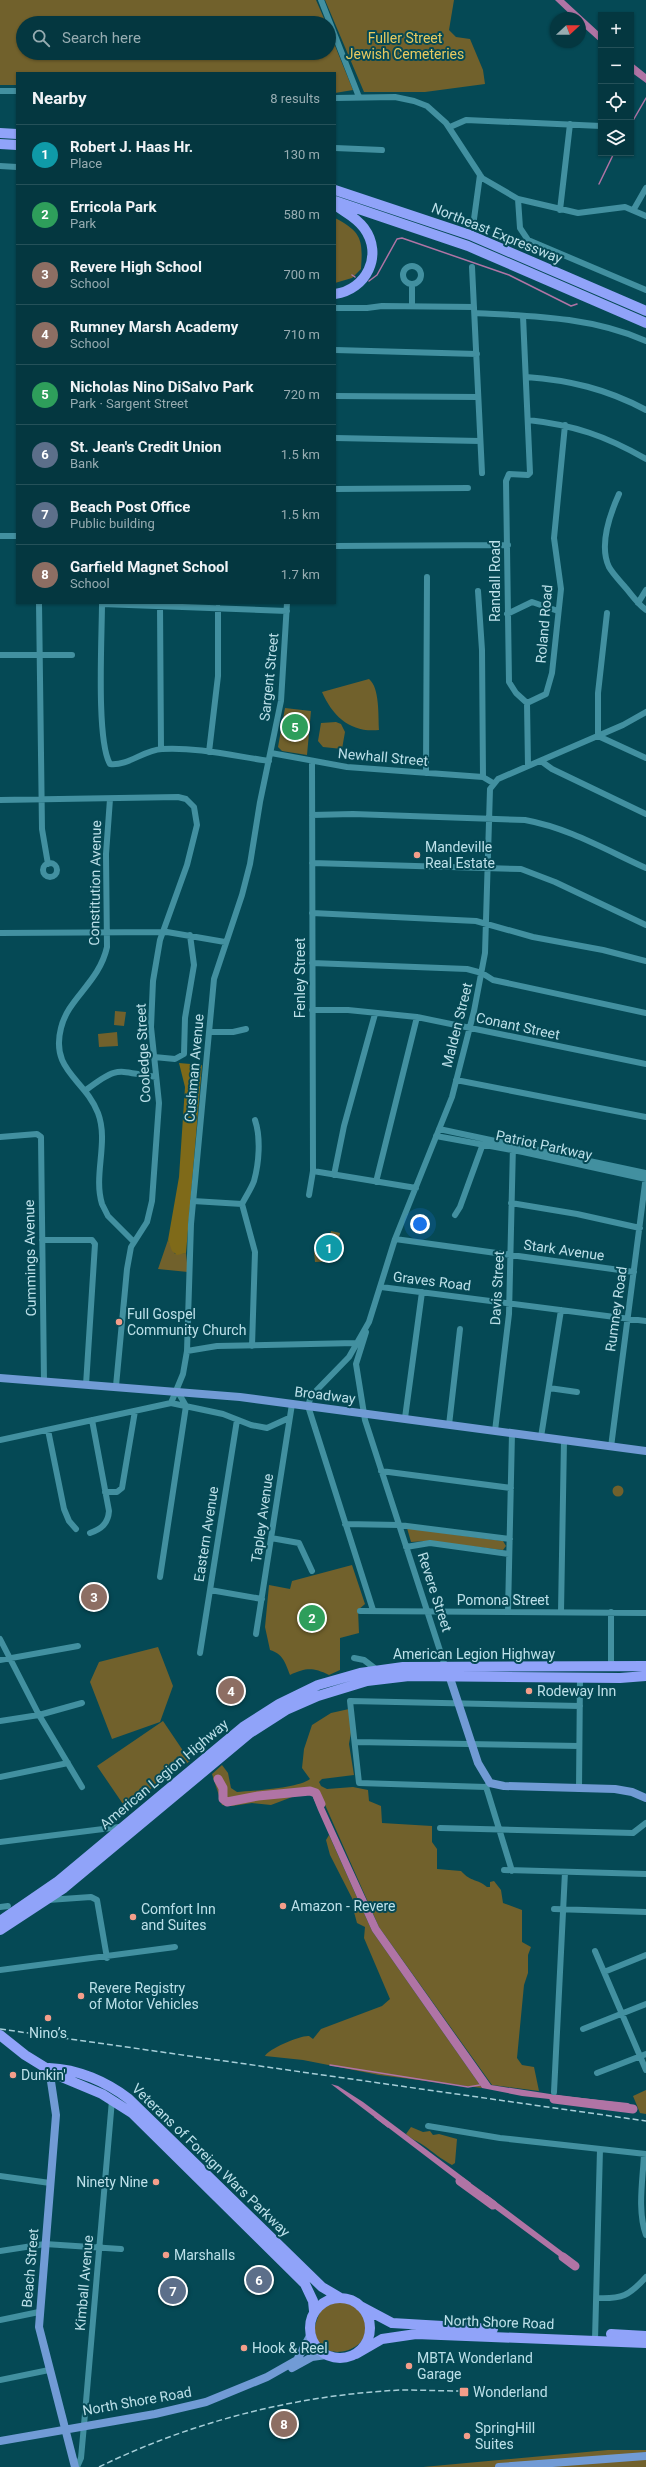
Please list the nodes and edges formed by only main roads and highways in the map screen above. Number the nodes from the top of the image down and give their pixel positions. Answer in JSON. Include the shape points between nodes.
{"nodes":[{"id":1,"x":0,"y":133,"type":"edge"},
{"id":2,"x":16,"y":134,"type":"edge"},
{"id":3,"x":0,"y":144,"type":"edge"},
{"id":4,"x":16,"y":145,"type":"edge"},
{"id":5,"x":336,"y":190,"type":"edge"},
{"id":6,"x":336,"y":201,"type":"edge"},
{"id":7,"x":336,"y":206,"type":"edge"},
{"id":8,"x":336,"y":294,"type":"edge"},
{"id":9,"x":646,"y":311,"type":"edge"},
{"id":10,"x":646,"y":322,"type":"edge"},
{"id":11,"x":0,"y":1378,"type":"edge"},
{"id":12,"x":646,"y":1451,"type":"edge"},
{"id":13,"x":445,"y":1666,"type":"junction"},
{"id":14,"x":646,"y":1666,"type":"edge"},
{"id":15,"x":449,"y":1676,"type":"junction"},
{"id":16,"x":646,"y":1676,"type":"edge"},
{"id":17,"x":646,"y":1798,"type":"edge"},
{"id":18,"x":0,"y":1921,"type":"edge"},
{"id":19,"x":0,"y":1930,"type":"edge"},
{"id":20,"x":2,"y":2038,"type":"edge"},
{"id":21,"x":49,"y":2068,"type":"junction"},
{"id":22,"x":339,"y":2297,"type":"junction"},
{"id":23,"x":360,"y":2306,"type":"junction"},
{"id":24,"x":314,"y":2312,"type":"junction"},
{"id":25,"x":310,"y":2336,"type":"junction"},
{"id":26,"x":646,"y":2336,"type":"edge"},
{"id":27,"x":596,"y":2337,"type":"junction"},
{"id":28,"x":646,"y":2343,"type":"edge"},
{"id":29,"x":356,"y":2354,"type":"junction"},
{"id":30,"x":326,"y":2355,"type":"junction"},
{"id":31,"x":274,"y":2374,"type":"junction"},
{"id":32,"x":64,"y":2429,"type":"junction"},
{"id":33,"x":0,"y":2441,"type":"edge"},
{"id":34,"x":646,"y":2456,"type":"edge"},
{"id":35,"x":76,"y":2467,"type":"edge"},
{"id":36,"x":499,"y":2467,"type":"edge"}],
"edges":[{"from":1,"to":2,"type":"highway"},
{"from":3,"to":4,"type":"highway"},
{"from":5,"to":9,"type":"highway","name":"Northeast Expressway","via":[[470,235]]},
{"from":6,"to":10,"type":"highway","name":"Northeast Expressway","via":[[452,240]]},
{"from":7,"to":8,"type":"highway","via":[[362,225],[370,237],[373,252],[370,267],[363,280],[352,289]]},
{"from":11,"to":12,"type":"main road","name":"Broadway","via":[[116,1386],[292,1404]]},
{"from":13,"to":14,"type":"highway","name":"American Legion Highway"},
{"from":13,"to":15,"type":"main road","name":"Revere Street"},
{"from":13,"to":18,"type":"highway","name":"American Legion Highway","via":[[377,1670],[318,1685],[264,1712],[229,1738],[50,1887]]},
{"from":15,"to":16,"type":"highway","name":"American Legion Highway"},
{"from":15,"to":17,"type":"main road","name":"Revere Street","via":[[478,1763],[488,1784],[624,1790]]},
{"from":15,"to":19,"type":"highway","name":"American Legion Highway","via":[[401,1677],[359,1683],[318,1696],[283,1712],[240,1741],[48,1900]]},
{"from":20,"to":21,"type":"highway","name":"Veterans of Foreign Wars Parkway","via":[[28,2057]]},
{"from":21,"to":22,"type":"highway","name":"Veterans of Foreign Wars Parkway","via":[[72,2071],[92,2078],[129,2099],[322,2287]]},
{"from":21,"to":24,"type":"highway","name":"Veterans of Foreign Wars Parkway","via":[[63,2078],[112,2100],[146,2126],[294,2272],[309,2290]]},
{"from":21,"to":32,"type":"main road","name":"Beach Street","via":[[56,2112],[39,2312],[40,2334]]},
{"from":22,"to":23,"type":"highway","via":[[350,2299]]},
{"from":22,"to":24,"type":"highway","via":[[322,2303]]},
{"from":23,"to":27,"type":"highway","name":"North Shore Road","via":[[392,2323],[404,2325]]},
{"from":23,"to":29,"type":"highway","via":[[370,2327],[366,2342]]},
{"from":24,"to":25,"type":"highway"},
{"from":25,"to":30,"type":"highway","via":[[314,2344]]},
{"from":25,"to":31,"type":"main road","name":"North Shore Road","via":[[300,2358]]},
{"from":26,"to":27,"type":"highway","name":"North Shore Road"},
{"from":27,"to":28,"type":"highway","name":"North Shore Road"},
{"from":27,"to":29,"type":"highway","name":"North Shore Road","via":[[416,2334],[382,2339]]},
{"from":29,"to":30,"type":"highway","via":[[341,2358]]},
{"from":30,"to":31,"type":"main road","name":"North Shore Road","via":[[312,2357]]},
{"from":31,"to":32,"type":"main road","name":"North Shore Road","via":[[191,2406]]},
{"from":32,"to":33,"type":"main road","name":"North Shore Road"},
{"from":32,"to":35,"type":"main road","name":"Beach Street"},
{"from":34,"to":36,"type":"main road"}]}
